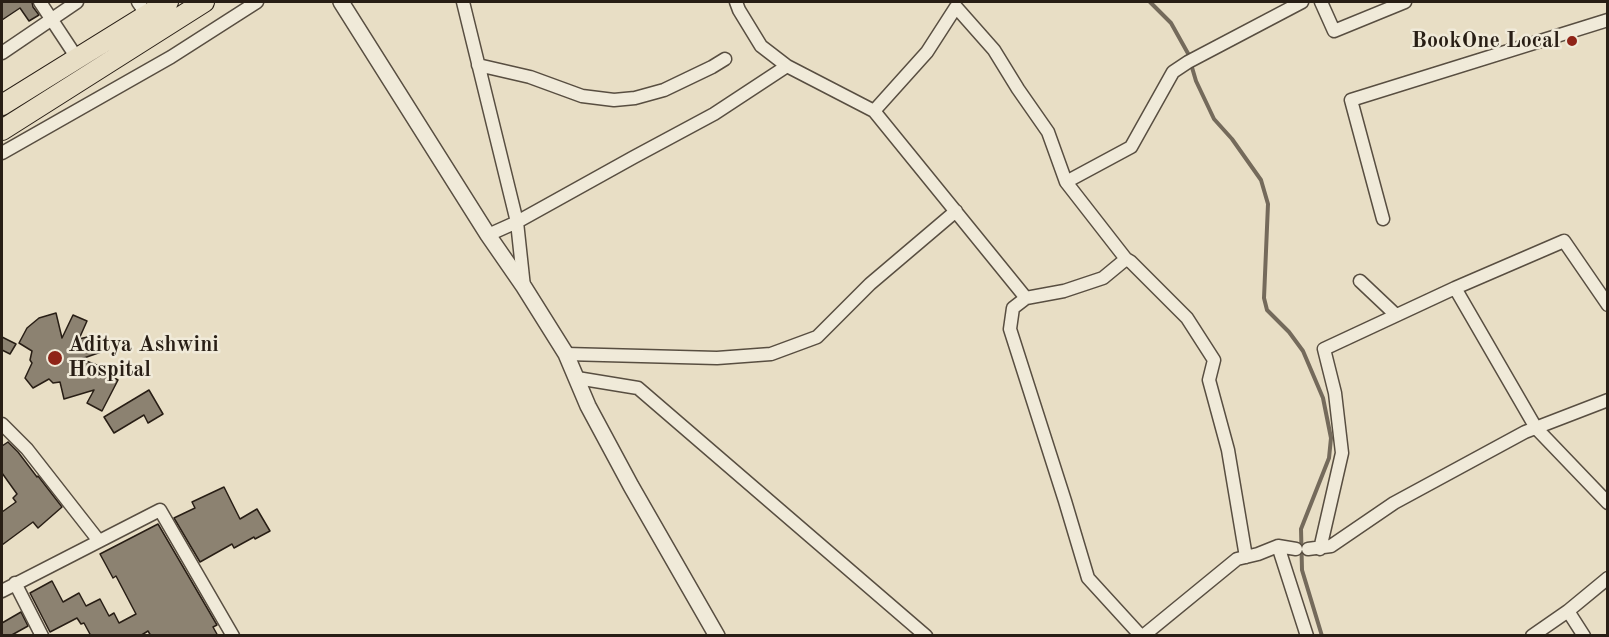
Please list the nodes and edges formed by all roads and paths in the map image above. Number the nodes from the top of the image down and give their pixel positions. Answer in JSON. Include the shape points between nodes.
{"nodes":[{"id":1,"x":40,"y":2,"type":"edge"},
{"id":2,"x":77,"y":2,"type":"edge"},
{"id":3,"x":168,"y":2,"type":"edge"},
{"id":4,"x":204,"y":2,"type":"edge"},
{"id":5,"x":257,"y":2,"type":"edge"},
{"id":6,"x":341,"y":2,"type":"edge"},
{"id":7,"x":463,"y":2,"type":"edge"},
{"id":8,"x":736,"y":2,"type":"edge"},
{"id":9,"x":1302,"y":2,"type":"edge"},
{"id":10,"x":1321,"y":2,"type":"edge"},
{"id":11,"x":1398,"y":3,"type":"edge"},
{"id":12,"x":143,"y":8,"type":"edge"},
{"id":13,"x":51,"y":19,"type":"junction"},
{"id":14,"x":1608,"y":20,"type":"edge"},
{"id":15,"x":2,"y":53,"type":"edge"},
{"id":16,"x":77,"y":58,"type":"junction"},
{"id":17,"x":725,"y":59,"type":"dead end"},
{"id":18,"x":478,"y":65,"type":"junction"},
{"id":19,"x":787,"y":66,"type":"junction"},
{"id":20,"x":2,"y":105,"type":"edge"},
{"id":21,"x":874,"y":111,"type":"junction"},
{"id":22,"x":2,"y":130,"type":"edge"},
{"id":23,"x":2,"y":153,"type":"edge"},
{"id":24,"x":1066,"y":182,"type":"junction"},
{"id":25,"x":956,"y":211,"type":"junction"},
{"id":26,"x":1383,"y":219,"type":"dead end"},
{"id":27,"x":517,"y":222,"type":"junction"},
{"id":28,"x":488,"y":235,"type":"junction"},
{"id":29,"x":1126,"y":259,"type":"junction"},
{"id":30,"x":1360,"y":282,"type":"dead end"},
{"id":31,"x":524,"y":287,"type":"junction"},
{"id":32,"x":1455,"y":288,"type":"junction"},
{"id":33,"x":1026,"y":298,"type":"junction"},
{"id":34,"x":1608,"y":305,"type":"edge"},
{"id":35,"x":1396,"y":315,"type":"junction"},
{"id":36,"x":566,"y":354,"type":"junction"},
{"id":37,"x":577,"y":378,"type":"junction"},
{"id":38,"x":1608,"y":400,"type":"edge"},
{"id":39,"x":2,"y":424,"type":"edge"},
{"id":40,"x":1536,"y":428,"type":"junction"},
{"id":41,"x":1608,"y":503,"type":"edge"},
{"id":42,"x":99,"y":541,"type":"junction"},
{"id":43,"x":1278,"y":546,"type":"junction"},
{"id":44,"x":1308,"y":549,"type":"junction"},
{"id":45,"x":1246,"y":557,"type":"junction"},
{"id":46,"x":1608,"y":578,"type":"edge"},
{"id":47,"x":15,"y":583,"type":"junction"},
{"id":48,"x":2,"y":591,"type":"edge"},
{"id":49,"x":1568,"y":611,"type":"junction"},
{"id":50,"x":42,"y":636,"type":"edge"},
{"id":51,"x":233,"y":636,"type":"edge"},
{"id":52,"x":717,"y":636,"type":"edge"},
{"id":53,"x":926,"y":636,"type":"edge"},
{"id":54,"x":1142,"y":636,"type":"edge"},
{"id":55,"x":1307,"y":636,"type":"edge"},
{"id":56,"x":1532,"y":636,"type":"edge"},
{"id":57,"x":1584,"y":636,"type":"edge"}],
"edges":[{"from":1,"to":13,"type":"street"},
{"from":2,"to":13,"type":"street"},
{"from":3,"to":12,"type":"main road"},
{"from":4,"to":22,"type":"main road"},
{"from":5,"to":23,"type":"street","via":[[171,57]]},
{"from":6,"to":28,"type":"street"},
{"from":7,"to":18,"type":"street"},
{"from":8,"to":19,"type":"street","via":[[761,46]]},
{"from":9,"to":24,"type":"street","via":[[1173,72],[1131,147]]},
{"from":10,"to":11,"type":"street","via":[[1334,31]]},
{"from":12,"to":16,"type":"main road"},
{"from":13,"to":15,"type":"street"},
{"from":13,"to":16,"type":"street"},
{"from":14,"to":26,"type":"street","via":[[1351,100]]},
{"from":16,"to":20,"type":"main road"},
{"from":17,"to":18,"type":"street","via":[[664,90],[614,100],[582,96],[530,77]]},
{"from":18,"to":27,"type":"street"},
{"from":19,"to":21,"type":"street"},
{"from":19,"to":27,"type":"street","via":[[714,114]]},
{"from":21,"to":24,"type":"street","via":[[927,52],[956,7],[994,50],[1048,132]]},
{"from":21,"to":25,"type":"street"},
{"from":24,"to":29,"type":"street"},
{"from":25,"to":33,"type":"street"},
{"from":25,"to":36,"type":"street","via":[[870,284],[817,337],[771,354],[717,358]]},
{"from":27,"to":28,"type":"street"},
{"from":27,"to":31,"type":"street"},
{"from":28,"to":31,"type":"street"},
{"from":29,"to":33,"type":"street","via":[[1103,278]]},
{"from":29,"to":45,"type":"street","via":[[1187,318],[1214,360],[1209,380],[1228,450]]},
{"from":30,"to":35,"type":"street"},
{"from":31,"to":36,"type":"street"},
{"from":32,"to":34,"type":"street","via":[[1564,241]]},
{"from":32,"to":35,"type":"street"},
{"from":32,"to":40,"type":"street"},
{"from":33,"to":54,"type":"street","via":[[1013,308],[1010,329],[1088,579]]},
{"from":35,"to":44,"type":"street","via":[[1324,349],[1335,393],[1342,453]]},
{"from":36,"to":37,"type":"street"},
{"from":37,"to":52,"type":"street","via":[[631,486]]},
{"from":37,"to":53,"type":"street","via":[[638,388]]},
{"from":38,"to":40,"type":"street"},
{"from":39,"to":42,"type":"street","via":[[27,449]]},
{"from":40,"to":41,"type":"street"},
{"from":40,"to":44,"type":"street","via":[[1394,503],[1331,546]]},
{"from":42,"to":47,"type":"street"},
{"from":42,"to":51,"type":"street","via":[[160,510]]},
{"from":43,"to":44,"type":"street"},
{"from":43,"to":45,"type":"street"},
{"from":43,"to":55,"type":"street"},
{"from":45,"to":54,"type":"street","via":[[1237,559]]},
{"from":46,"to":49,"type":"street"},
{"from":47,"to":48,"type":"street"},
{"from":47,"to":50,"type":"street"},
{"from":49,"to":56,"type":"street"},
{"from":49,"to":57,"type":"street"}]}
